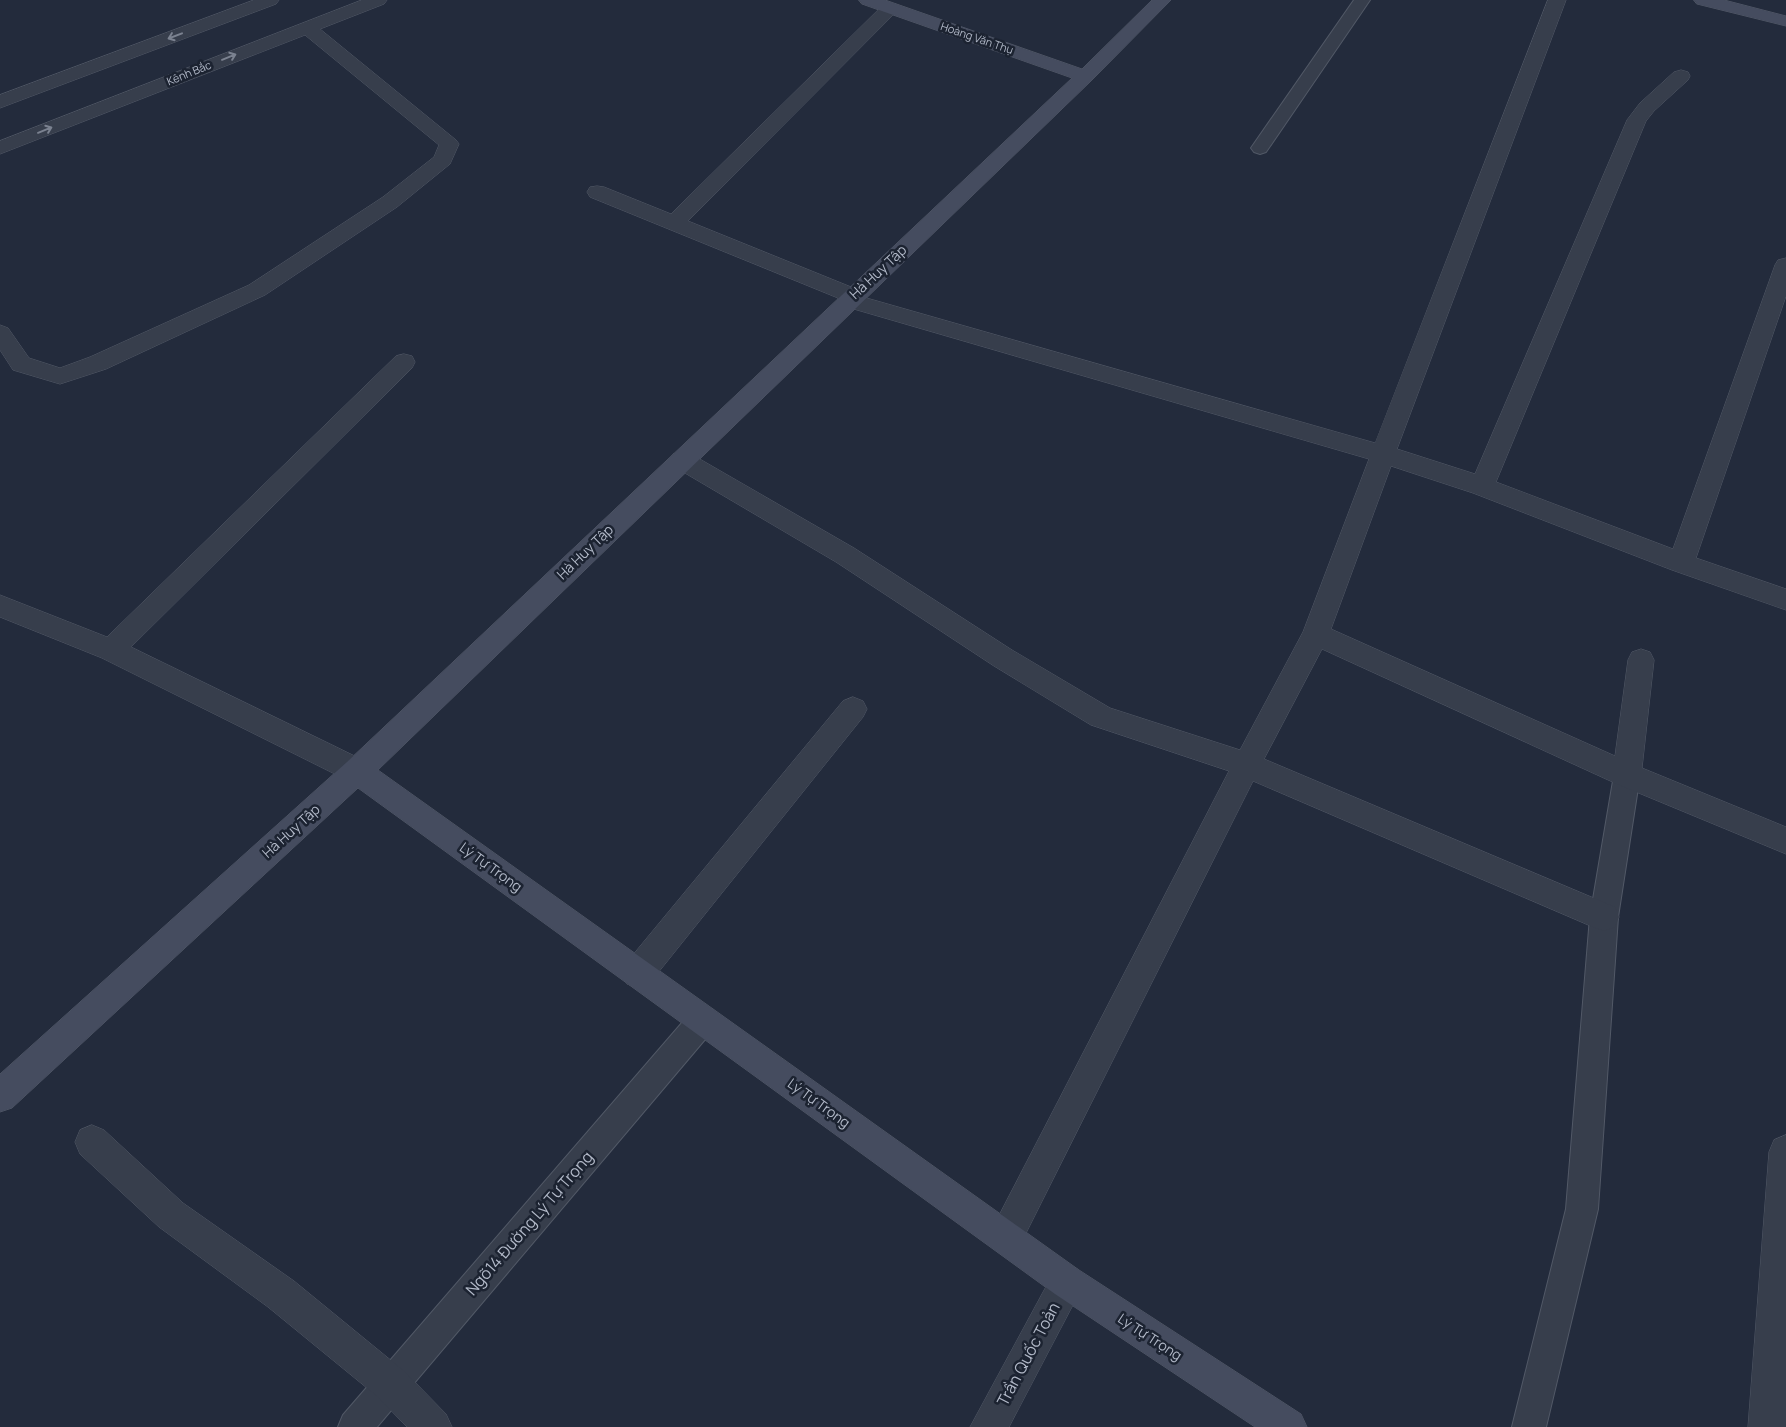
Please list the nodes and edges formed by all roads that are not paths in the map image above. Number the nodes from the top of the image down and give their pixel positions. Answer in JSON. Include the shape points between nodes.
{"nodes":[{"id":1,"x":378,"y":0,"type":"edge"},
{"id":2,"x":868,"y":0,"type":"edge"},
{"id":3,"x":1162,"y":0,"type":"edge"},
{"id":4,"x":1362,"y":0,"type":"edge"},
{"id":5,"x":1557,"y":0,"type":"edge"},
{"id":6,"x":1703,"y":0,"type":"edge"},
{"id":7,"x":262,"y":1,"type":"edge"},
{"id":8,"x":890,"y":8,"type":"junction"},
{"id":9,"x":1786,"y":21,"type":"edge"},
{"id":10,"x":308,"y":26,"type":"junction"},
{"id":11,"x":1085,"y":76,"type":"junction"},
{"id":12,"x":1681,"y":76,"type":"dead end"},
{"id":13,"x":0,"y":102,"type":"edge"},
{"id":14,"x":0,"y":148,"type":"edge"},
{"id":15,"x":1260,"y":148,"type":"dead end"},
{"id":16,"x":597,"y":192,"type":"dead end"},
{"id":17,"x":674,"y":223,"type":"junction"},
{"id":18,"x":1786,"y":265,"type":"edge"},
{"id":19,"x":850,"y":298,"type":"junction"},
{"id":20,"x":0,"y":333,"type":"edge"},
{"id":21,"x":404,"y":362,"type":"dead end"},
{"id":22,"x":1382,"y":454,"type":"junction"},
{"id":23,"x":682,"y":460,"type":"junction"},
{"id":24,"x":1482,"y":486,"type":"junction"},
{"id":25,"x":1681,"y":563,"type":"junction"},
{"id":26,"x":1786,"y":600,"type":"edge"},
{"id":27,"x":0,"y":606,"type":"edge"},
{"id":28,"x":1316,"y":634,"type":"junction"},
{"id":29,"x":111,"y":650,"type":"junction"},
{"id":30,"x":1641,"y":660,"type":"dead end"},
{"id":31,"x":853,"y":709,"type":"dead end"},
{"id":32,"x":1247,"y":765,"type":"junction"},
{"id":33,"x":357,"y":771,"type":"junction"},
{"id":34,"x":1627,"y":775,"type":"junction"},
{"id":35,"x":1786,"y":842,"type":"edge"},
{"id":36,"x":1604,"y":917,"type":"junction"},
{"id":37,"x":638,"y":973,"type":"junction"},
{"id":38,"x":703,"y":1020,"type":"junction"},
{"id":39,"x":0,"y":1096,"type":"edge"},
{"id":40,"x":92,"y":1142,"type":"dead end"},
{"id":41,"x":1786,"y":1152,"type":"edge"},
{"id":42,"x":1006,"y":1237,"type":"junction"},
{"id":43,"x":1067,"y":1282,"type":"junction"},
{"id":44,"x":392,"y":1384,"type":"junction"},
{"id":45,"x":354,"y":1427,"type":"edge"},
{"id":46,"x":433,"y":1427,"type":"edge"},
{"id":47,"x":989,"y":1427,"type":"edge"},
{"id":48,"x":1288,"y":1427,"type":"edge"},
{"id":49,"x":1529,"y":1427,"type":"edge"},
{"id":50,"x":1767,"y":1427,"type":"edge"}],
"edges":[{"from":1,"to":10,"type":"street","name":"Kênh Bắc"},
{"from":2,"to":8,"type":"main road","name":"Hoàng Văn Thụ"},
{"from":3,"to":11,"type":"main road","name":"Hà Huy Tập"},
{"from":4,"to":15,"type":"lane"},
{"from":5,"to":22,"type":"street"},
{"from":6,"to":9,"type":"main road"},
{"from":7,"to":13,"type":"street","one_way":true},
{"from":8,"to":11,"type":"main road","name":"Hoàng Văn Thụ"},
{"from":8,"to":17,"type":"street"},
{"from":14,"to":10,"type":"street","name":"Kênh Bắc","one_way":true},
{"from":10,"to":20,"type":"street","via":[[449,144],[443,160],[390,202],[257,290],[98,363],[60,376],[21,364]]},
{"from":11,"to":19,"type":"main road","name":"Hà Huy Tập"},
{"from":12,"to":24,"type":"street","via":[[1637,120]]},
{"from":16,"to":17,"type":"street"},
{"from":17,"to":19,"type":"street"},
{"from":18,"to":25,"type":"street"},
{"from":19,"to":22,"type":"street"},
{"from":19,"to":23,"type":"main road","name":"Hà Huy Tập"},
{"from":21,"to":29,"type":"street"},
{"from":22,"to":24,"type":"street"},
{"from":22,"to":28,"type":"street"},
{"from":23,"to":32,"type":"street","via":[[846,555],[1003,658],[1101,717]]},
{"from":23,"to":33,"type":"main road","name":"Hà Huy Tập"},
{"from":24,"to":25,"type":"street"},
{"from":25,"to":26,"type":"street"},
{"from":27,"to":29,"type":"street"},
{"from":28,"to":32,"type":"street"},
{"from":28,"to":34,"type":"street"},
{"from":29,"to":33,"type":"street"},
{"from":30,"to":34,"type":"street"},
{"from":31,"to":37,"type":"street"},
{"from":32,"to":36,"type":"street"},
{"from":32,"to":42,"type":"street"},
{"from":33,"to":37,"type":"main road","name":"Lý Tự Trọng"},
{"from":33,"to":39,"type":"main road","name":"Hà Huy Tập"},
{"from":34,"to":35,"type":"street"},
{"from":34,"to":36,"type":"lane"},
{"from":36,"to":49,"type":"lane","via":[[1582,1209]]},
{"from":37,"to":38,"type":"main road","name":"Lý Tự Trọng"},
{"from":38,"to":42,"type":"main road","name":"Lý Tự Trọng"},
{"from":38,"to":44,"type":"lane","name":"Ngõ14 Đường Lý Tự Trọng"},
{"from":40,"to":44,"type":"street","via":[[171,1215],[281,1294]]},
{"from":41,"to":50,"type":"street"},
{"from":42,"to":43,"type":"main road","name":"Lý Tự Trọng"},
{"from":43,"to":47,"type":"street","name":"Trần Quốc Toản"},
{"from":43,"to":48,"type":"main road","name":"Lý Tự Trọng"},
{"from":44,"to":45,"type":"lane","name":"Ngõ14 Đường Lý Tự Trọng"},
{"from":44,"to":46,"type":"street"}]}
